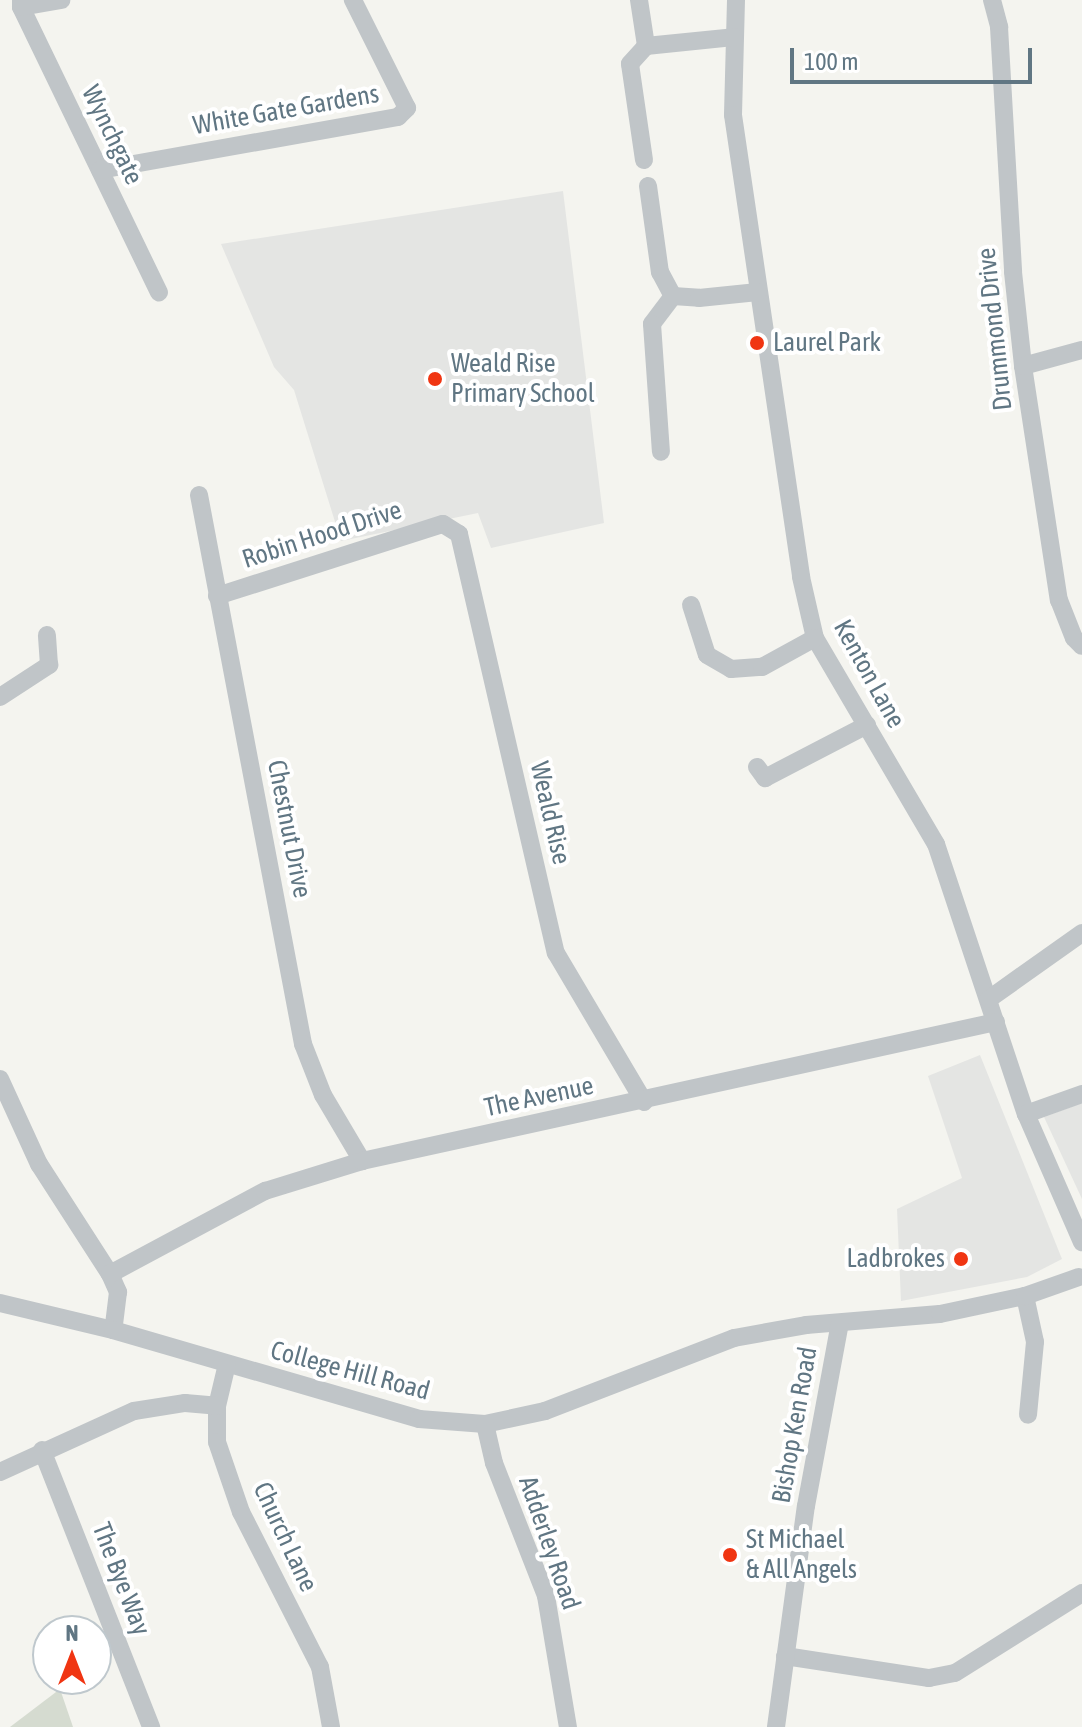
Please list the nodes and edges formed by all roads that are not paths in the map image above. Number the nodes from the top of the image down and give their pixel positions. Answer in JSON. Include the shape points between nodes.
{"nodes":[{"id":1,"x":61,"y":0,"type":"edge"},
{"id":2,"x":353,"y":0,"type":"edge"},
{"id":3,"x":639,"y":0,"type":"edge"},
{"id":4,"x":736,"y":0,"type":"edge"},
{"id":5,"x":992,"y":0,"type":"edge"},
{"id":6,"x":21,"y":4,"type":"edge"},
{"id":7,"x":734,"y":37,"type":"junction"},
{"id":8,"x":646,"y":46,"type":"junction"},
{"id":9,"x":644,"y":160,"type":"dead end"},
{"id":10,"x":100,"y":170,"type":"junction"},
{"id":11,"x":648,"y":186,"type":"dead end"},
{"id":12,"x":159,"y":292,"type":"dead end"},
{"id":13,"x":758,"y":292,"type":"junction"},
{"id":14,"x":673,"y":296,"type":"junction"},
{"id":15,"x":1082,"y":350,"type":"edge"},
{"id":16,"x":1023,"y":366,"type":"junction"},
{"id":17,"x":661,"y":452,"type":"dead end"},
{"id":18,"x":199,"y":495,"type":"dead end"},
{"id":19,"x":443,"y":524,"type":"joint"},
{"id":20,"x":217,"y":596,"type":"junction"},
{"id":21,"x":691,"y":605,"type":"dead end"},
{"id":22,"x":47,"y":635,"type":"dead end"},
{"id":23,"x":815,"y":638,"type":"junction"},
{"id":24,"x":1082,"y":646,"type":"edge"},
{"id":25,"x":0,"y":697,"type":"edge"},
{"id":26,"x":867,"y":725,"type":"junction"},
{"id":27,"x":757,"y":767,"type":"dead end"},
{"id":28,"x":1082,"y":933,"type":"edge"},
{"id":29,"x":989,"y":999,"type":"junction"},
{"id":30,"x":996,"y":1022,"type":"junction"},
{"id":31,"x":0,"y":1079,"type":"edge"},
{"id":32,"x":1082,"y":1094,"type":"edge"},
{"id":33,"x":644,"y":1102,"type":"junction"},
{"id":34,"x":1026,"y":1114,"type":"junction"},
{"id":35,"x":362,"y":1161,"type":"junction"},
{"id":36,"x":1082,"y":1242,"type":"edge"},
{"id":37,"x":1082,"y":1258,"type":"edge"},
{"id":38,"x":110,"y":1274,"type":"junction"},
{"id":39,"x":1080,"y":1281,"type":"edge"},
{"id":40,"x":1025,"y":1296,"type":"junction"},
{"id":41,"x":0,"y":1303,"type":"edge"},
{"id":42,"x":840,"y":1323,"type":"junction"},
{"id":43,"x":113,"y":1330,"type":"junction"},
{"id":44,"x":227,"y":1364,"type":"junction"},
{"id":45,"x":217,"y":1406,"type":"junction"},
{"id":46,"x":1028,"y":1415,"type":"dead end"},
{"id":47,"x":485,"y":1424,"type":"junction"},
{"id":48,"x":42,"y":1450,"type":"junction"},
{"id":49,"x":0,"y":1472,"type":"edge"},
{"id":50,"x":1082,"y":1593,"type":"edge"},
{"id":51,"x":785,"y":1656,"type":"junction"},
{"id":52,"x":151,"y":1727,"type":"edge"},
{"id":53,"x":331,"y":1727,"type":"edge"},
{"id":54,"x":568,"y":1727,"type":"edge"},
{"id":55,"x":776,"y":1727,"type":"edge"}],
"edges":[{"from":1,"to":6,"type":"street"},
{"from":2,"to":10,"type":"street","name":"White Gate Gardens","via":[[407,108],[398,117]]},
{"from":3,"to":8,"type":"street"},
{"from":4,"to":7,"type":"street","name":"Kenton Lane"},
{"from":5,"to":16,"type":"street","name":"Drummond Drive","via":[[999,27]]},
{"from":6,"to":10,"type":"street","name":"Wynchgate"},
{"from":7,"to":8,"type":"street"},
{"from":7,"to":13,"type":"street","name":"Kenton Lane","via":[[733,115]]},
{"from":8,"to":9,"type":"street","via":[[630,64]]},
{"from":10,"to":12,"type":"street","name":"Wynchgate"},
{"from":11,"to":14,"type":"street","via":[[660,272]]},
{"from":13,"to":14,"type":"street"},
{"from":13,"to":23,"type":"street","name":"Kenton Lane"},
{"from":14,"to":17,"type":"street","via":[[652,324]]},
{"from":15,"to":16,"type":"street"},
{"from":16,"to":24,"type":"street","name":"Drummond Drive","via":[[1059,600]]},
{"from":18,"to":20,"type":"street","name":"Chestnut Drive"},
{"from":19,"to":20,"type":"street","name":"Robin Hood Drive"},
{"from":19,"to":33,"type":"street","name":"Weald Rise","via":[[459,534],[556,953]]},
{"from":20,"to":35,"type":"street","name":"Chestnut Drive","via":[[303,1044],[323,1095]]},
{"from":21,"to":23,"type":"street","via":[[707,655],[731,669],[762,667]]},
{"from":22,"to":25,"type":"street","via":[[49,665]]},
{"from":23,"to":26,"type":"street","name":"Kenton Lane"},
{"from":26,"to":27,"type":"street","via":[[765,778]]},
{"from":26,"to":29,"type":"street","name":"Kenton Lane","via":[[936,844]]},
{"from":28,"to":29,"type":"street"},
{"from":29,"to":30,"type":"street","name":"Kenton Lane"},
{"from":30,"to":33,"type":"street","name":"The Avenue"},
{"from":30,"to":34,"type":"street","name":"Kenton Lane"},
{"from":31,"to":38,"type":"street","via":[[39,1164]]},
{"from":32,"to":34,"type":"street"},
{"from":33,"to":35,"type":"street","name":"The Avenue"},
{"from":34,"to":36,"type":"street","name":"Kenton Lane"},
{"from":35,"to":38,"type":"street","name":"The Avenue","via":[[265,1191]]},
{"from":37,"to":39,"type":"street"},
{"from":38,"to":43,"type":"street","via":[[118,1292]]},
{"from":39,"to":40,"type":"street","name":"College Hill Road"},
{"from":40,"to":42,"type":"street","name":"College Hill Road","via":[[940,1314]]},
{"from":40,"to":46,"type":"street","via":[[1035,1342]]},
{"from":41,"to":43,"type":"street","name":"College Hill Road"},
{"from":42,"to":47,"type":"street","name":"College Hill Road","via":[[734,1338],[545,1411]]},
{"from":42,"to":51,"type":"street","name":"Bishop Ken Road"},
{"from":43,"to":44,"type":"street","name":"College Hill Road"},
{"from":44,"to":45,"type":"street","name":"Church Lane"},
{"from":44,"to":47,"type":"street","name":"College Hill Road","via":[[419,1419]]},
{"from":45,"to":48,"type":"street","via":[[185,1403],[134,1411]]},
{"from":45,"to":53,"type":"street","name":"Church Lane","via":[[217,1442],[241,1512],[320,1667]]},
{"from":47,"to":54,"type":"street","name":"Adderley Road","via":[[494,1463],[546,1596]]},
{"from":48,"to":49,"type":"street"},
{"from":48,"to":52,"type":"street","name":"The Bye Way"},
{"from":50,"to":51,"type":"street","via":[[955,1673],[929,1678]]},
{"from":51,"to":55,"type":"street","name":"Bishop Ken Road"}]}
